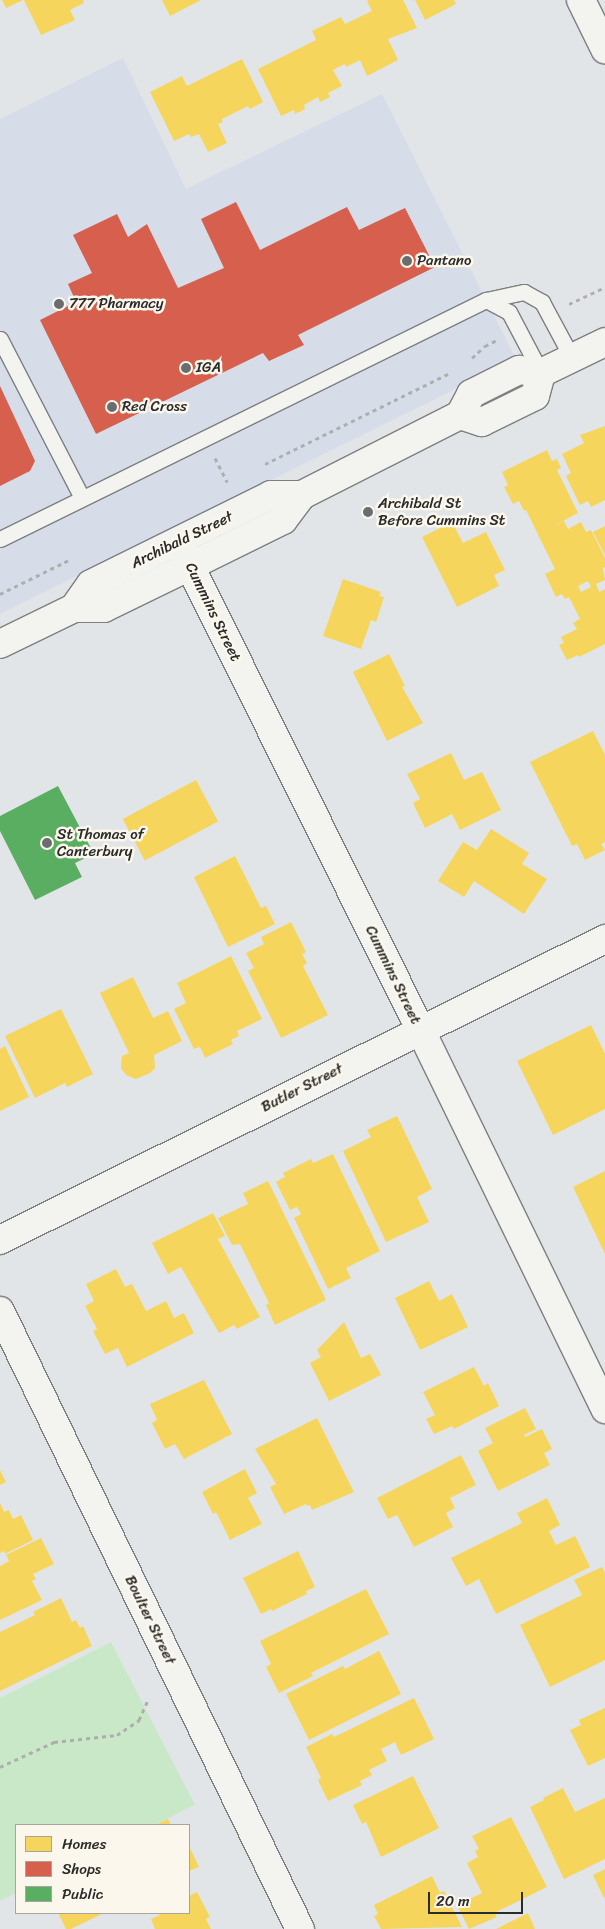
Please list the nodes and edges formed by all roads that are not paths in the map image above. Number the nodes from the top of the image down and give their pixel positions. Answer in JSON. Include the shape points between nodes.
{"nodes":[{"id":1,"x":581,"y":0,"type":"edge"},
{"id":2,"x":605,"y":49,"type":"edge"},
{"id":3,"x":486,"y":300,"type":"junction"},
{"id":4,"x":0,"y":339,"type":"edge"},
{"id":5,"x":605,"y":342,"type":"edge"},
{"id":6,"x":572,"y":358,"type":"junction"},
{"id":7,"x":541,"y":373,"type":"junction"},
{"id":8,"x":302,"y":495,"type":"junction"},
{"id":9,"x":82,"y":498,"type":"junction"},
{"id":10,"x":0,"y":539,"type":"edge"},
{"id":11,"x":178,"y":542,"type":"junction"},
{"id":12,"x":190,"y":566,"type":"junction"},
{"id":13,"x":74,"y":608,"type":"junction"},
{"id":14,"x":0,"y":644,"type":"edge"},
{"id":15,"x":605,"y":938,"type":"edge"},
{"id":16,"x":420,"y":1029,"type":"junction"},
{"id":17,"x":0,"y":1240,"type":"edge"},
{"id":18,"x":0,"y":1311,"type":"edge"},
{"id":19,"x":605,"y":1409,"type":"edge"},
{"id":20,"x":300,"y":1929,"type":"edge"}],
"edges":[{"from":1,"to":2,"type":"street"},
{"from":3,"to":6,"type":"lane","via":[[524,292],[542,302]]},
{"from":3,"to":7,"type":"lane","via":[[509,312]]},
{"from":3,"to":9,"type":"lane"},
{"from":4,"to":9,"type":"lane"},
{"from":5,"to":6,"type":"street","name":"Archibald Street"},
{"from":6,"to":7,"type":"street","name":"Archibald Street"},
{"from":7,"to":8,"type":"street","name":"Archibald Street","via":[[519,370],[471,394],[460,415]]},
{"from":8,"to":11,"type":"street","name":"Archibald Street","via":[[271,495]]},
{"from":8,"to":12,"type":"street","name":"Archibald Street","via":[[283,520]]},
{"from":9,"to":10,"type":"lane"},
{"from":11,"to":12,"type":"street","name":"Cummins Street"},
{"from":11,"to":13,"type":"street","name":"Archibald Street","via":[[92,584]]},
{"from":12,"to":13,"type":"street","name":"Archibald Street","via":[[104,608]]},
{"from":12,"to":16,"type":"street","name":"Cummins Street"},
{"from":13,"to":14,"type":"street","name":"Archibald Street"},
{"from":15,"to":16,"type":"street","name":"Butler Street"},
{"from":16,"to":17,"type":"street","name":"Butler Street"},
{"from":16,"to":19,"type":"street","name":"Cummins Street"},
{"from":18,"to":20,"type":"street","name":"Boulter Street"}]}
